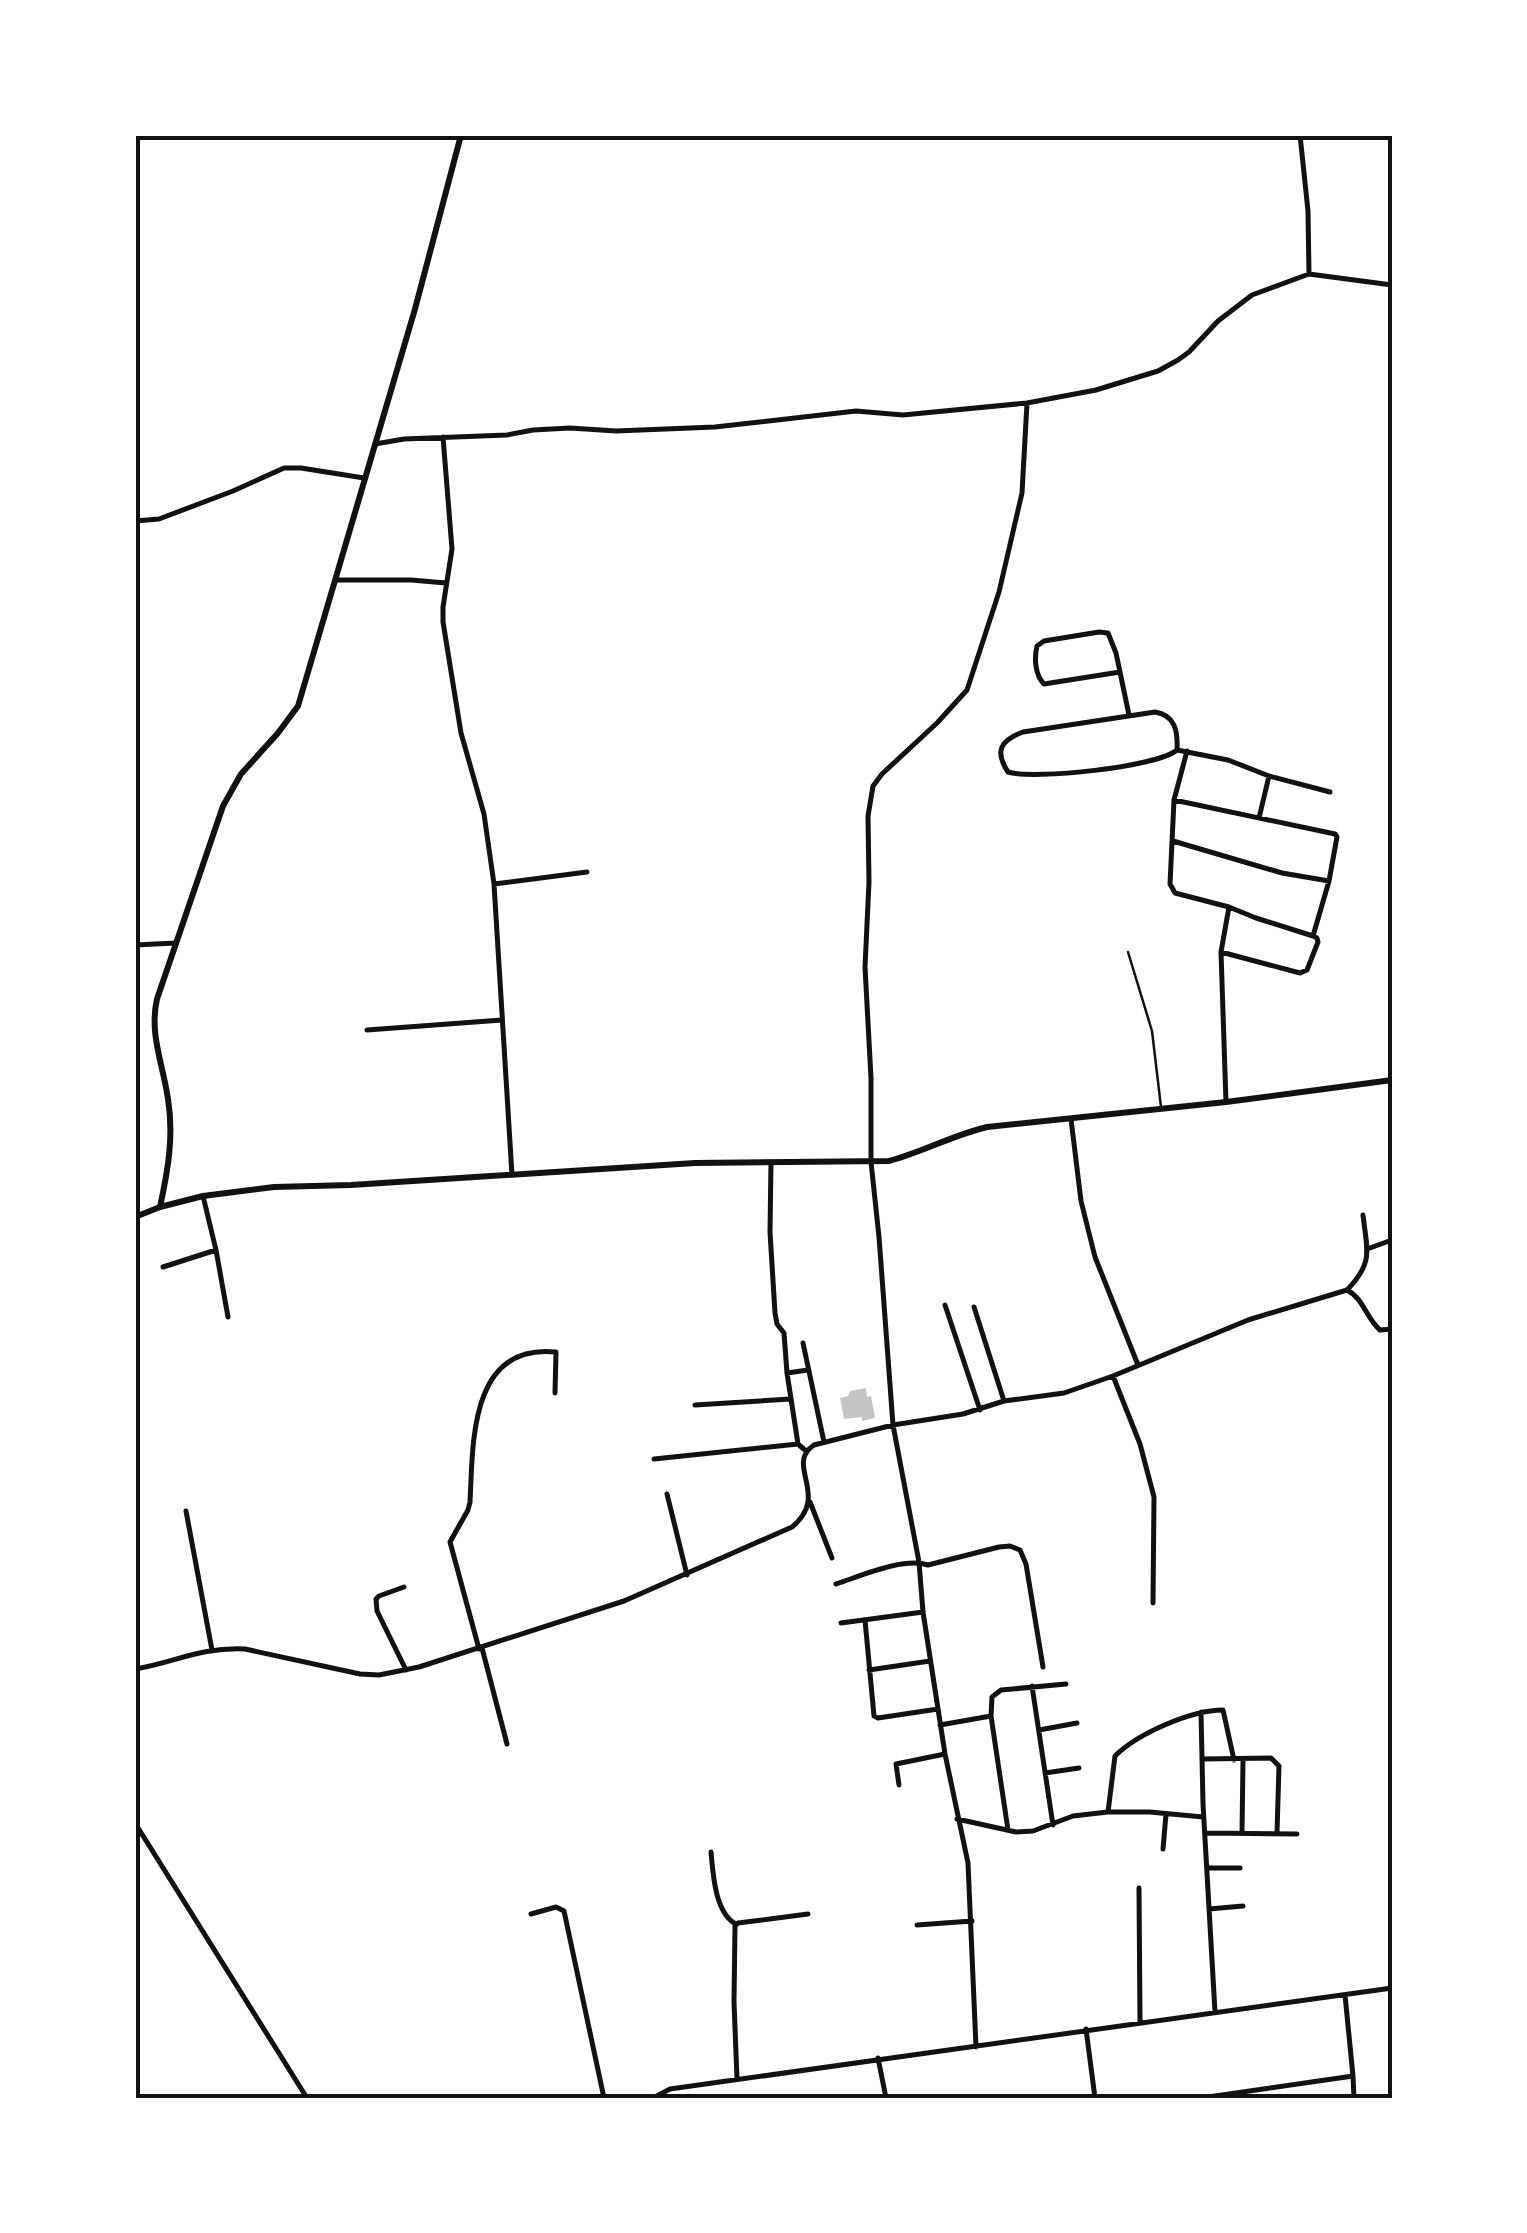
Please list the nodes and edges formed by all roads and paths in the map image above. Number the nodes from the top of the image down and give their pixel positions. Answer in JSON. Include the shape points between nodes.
{"nodes":[{"id":1,"x":461,"y":135,"type":"edge"},
{"id":2,"x":1300,"y":135,"type":"edge"},
{"id":3,"x":1310,"y":274,"type":"junction"},
{"id":4,"x":1392,"y":285,"type":"edge"},
{"id":5,"x":1027,"y":403,"type":"junction"},
{"id":6,"x":443,"y":437,"type":"junction"},
{"id":7,"x":374,"y":444,"type":"junction"},
{"id":8,"x":364,"y":478,"type":"junction"},
{"id":9,"x":135,"y":521,"type":"edge"},
{"id":10,"x":336,"y":580,"type":"junction"},
{"id":11,"x":446,"y":584,"type":"junction"},
{"id":12,"x":1120,"y":672,"type":"junction"},
{"id":13,"x":1129,"y":715,"type":"junction"},
{"id":14,"x":1177,"y":750,"type":"junction"},
{"id":15,"x":1187,"y":752,"type":"junction"},
{"id":16,"x":1270,"y":776,"type":"junction"},
{"id":17,"x":1330,"y":792,"type":"dead end"},
{"id":18,"x":1174,"y":800,"type":"junction"},
{"id":19,"x":1260,"y":818,"type":"junction"},
{"id":20,"x":1174,"y":841,"type":"junction"},
{"id":21,"x":587,"y":872,"type":"dead end"},
{"id":22,"x":1329,"y":880,"type":"junction"},
{"id":23,"x":494,"y":884,"type":"junction"},
{"id":24,"x":1229,"y":906,"type":"junction"},
{"id":25,"x":1313,"y":936,"type":"junction"},
{"id":26,"x":176,"y":943,"type":"junction"},
{"id":27,"x":135,"y":945,"type":"edge"},
{"id":28,"x":1128,"y":952,"type":"dead end"},
{"id":29,"x":1221,"y":952,"type":"junction"},
{"id":30,"x":502,"y":1020,"type":"junction"},
{"id":31,"x":367,"y":1030,"type":"dead end"},
{"id":32,"x":1392,"y":1080,"type":"edge"},
{"id":33,"x":1226,"y":1102,"type":"junction"},
{"id":34,"x":1162,"y":1108,"type":"junction"},
{"id":35,"x":1071,"y":1119,"type":"junction"},
{"id":36,"x":771,"y":1162,"type":"junction"},
{"id":37,"x":871,"y":1162,"type":"junction"},
{"id":38,"x":512,"y":1176,"type":"junction"},
{"id":39,"x":203,"y":1196,"type":"junction"},
{"id":40,"x":160,"y":1207,"type":"junction"},
{"id":41,"x":1364,"y":1214,"type":"dead end"},
{"id":42,"x":135,"y":1217,"type":"edge"},
{"id":43,"x":1392,"y":1240,"type":"edge"},
{"id":44,"x":1367,"y":1249,"type":"junction"},
{"id":45,"x":216,"y":1250,"type":"junction"},
{"id":46,"x":163,"y":1266,"type":"dead end"},
{"id":47,"x":1346,"y":1290,"type":"junction"},
{"id":48,"x":945,"y":1305,"type":"dead end"},
{"id":49,"x":974,"y":1307,"type":"dead end"},
{"id":50,"x":228,"y":1316,"type":"dead end"},
{"id":51,"x":1392,"y":1329,"type":"edge"},
{"id":52,"x":802,"y":1343,"type":"dead end"},
{"id":53,"x":1138,"y":1366,"type":"junction"},
{"id":54,"x":808,"y":1370,"type":"junction"},
{"id":55,"x":787,"y":1373,"type":"junction"},
{"id":56,"x":1114,"y":1376,"type":"junction"},
{"id":57,"x":554,"y":1393,"type":"dead end"},
{"id":58,"x":790,"y":1398,"type":"junction"},
{"id":59,"x":1004,"y":1401,"type":"junction"},
{"id":60,"x":695,"y":1405,"type":"dead end"},
{"id":61,"x":980,"y":1410,"type":"junction"},
{"id":62,"x":894,"y":1425,"type":"junction"},
{"id":63,"x":824,"y":1442,"type":"junction"},
{"id":64,"x":798,"y":1444,"type":"junction"},
{"id":65,"x":806,"y":1451,"type":"junction"},
{"id":66,"x":654,"y":1459,"type":"dead end"},
{"id":67,"x":667,"y":1494,"type":"dead end"},
{"id":68,"x":810,"y":1502,"type":"junction"},
{"id":69,"x":186,"y":1511,"type":"dead end"},
{"id":70,"x":832,"y":1558,"type":"dead end"},
{"id":71,"x":919,"y":1562,"type":"junction"},
{"id":72,"x":687,"y":1575,"type":"junction"},
{"id":73,"x":836,"y":1584,"type":"dead end"},
{"id":74,"x":404,"y":1586,"type":"dead end"},
{"id":75,"x":1153,"y":1604,"type":"dead end"},
{"id":76,"x":923,"y":1612,"type":"junction"},
{"id":77,"x":865,"y":1620,"type":"junction"},
{"id":78,"x":841,"y":1623,"type":"dead end"},
{"id":79,"x":480,"y":1649,"type":"junction"},
{"id":80,"x":212,"y":1650,"type":"junction"},
{"id":81,"x":930,"y":1661,"type":"junction"},
{"id":82,"x":1043,"y":1666,"type":"dead end"},
{"id":83,"x":135,"y":1668,"type":"edge"},
{"id":84,"x":406,"y":1670,"type":"junction"},
{"id":85,"x":869,"y":1670,"type":"junction"},
{"id":86,"x":1066,"y":1684,"type":"dead end"},
{"id":87,"x":1032,"y":1686,"type":"junction"},
{"id":88,"x":938,"y":1710,"type":"junction"},
{"id":89,"x":1200,"y":1712,"type":"junction"},
{"id":90,"x":990,"y":1716,"type":"junction"},
{"id":91,"x":1077,"y":1723,"type":"dead end"},
{"id":92,"x":940,"y":1725,"type":"junction"},
{"id":93,"x":1039,"y":1730,"type":"junction"},
{"id":94,"x":506,"y":1744,"type":"dead end"},
{"id":95,"x":945,"y":1754,"type":"junction"},
{"id":96,"x":1202,"y":1759,"type":"junction"},
{"id":97,"x":1234,"y":1760,"type":"junction"},
{"id":98,"x":1243,"y":1760,"type":"junction"},
{"id":99,"x":1080,"y":1768,"type":"dead end"},
{"id":100,"x":1045,"y":1774,"type":"junction"},
{"id":101,"x":899,"y":1785,"type":"dead end"},
{"id":102,"x":1108,"y":1812,"type":"junction"},
{"id":103,"x":1166,"y":1814,"type":"junction"},
{"id":104,"x":1203,"y":1817,"type":"junction"},
{"id":105,"x":957,"y":1819,"type":"junction"},
{"id":106,"x":135,"y":1823,"type":"edge"},
{"id":107,"x":1053,"y":1825,"type":"junction"},
{"id":108,"x":1008,"y":1831,"type":"junction"},
{"id":109,"x":1206,"y":1832,"type":"junction"},
{"id":110,"x":1242,"y":1833,"type":"junction"},
{"id":111,"x":1277,"y":1833,"type":"junction"},
{"id":112,"x":1297,"y":1834,"type":"dead end"},
{"id":113,"x":1163,"y":1849,"type":"dead end"},
{"id":114,"x":712,"y":1852,"type":"dead end"},
{"id":115,"x":1208,"y":1868,"type":"junction"},
{"id":116,"x":1240,"y":1868,"type":"dead end"},
{"id":117,"x":1139,"y":1888,"type":"dead end"},
{"id":118,"x":1242,"y":1906,"type":"dead end"},
{"id":119,"x":1209,"y":1908,"type":"junction"},
{"id":120,"x":531,"y":1914,"type":"dead end"},
{"id":121,"x":808,"y":1914,"type":"dead end"},
{"id":122,"x":972,"y":1922,"type":"junction"},
{"id":123,"x":736,"y":1924,"type":"junction"},
{"id":124,"x":917,"y":1925,"type":"dead end"},
{"id":125,"x":1392,"y":1988,"type":"edge"},
{"id":126,"x":1344,"y":1995,"type":"junction"},
{"id":127,"x":1216,"y":2012,"type":"junction"},
{"id":128,"x":1140,"y":2023,"type":"junction"},
{"id":129,"x":1086,"y":2029,"type":"junction"},
{"id":130,"x":976,"y":2047,"type":"junction"},
{"id":131,"x":878,"y":2058,"type":"junction"},
{"id":132,"x":1353,"y":2076,"type":"junction"},
{"id":133,"x":737,"y":2079,"type":"junction"},
{"id":134,"x":306,"y":2098,"type":"edge"},
{"id":135,"x":604,"y":2098,"type":"edge"},
{"id":136,"x":653,"y":2098,"type":"edge"},
{"id":137,"x":886,"y":2098,"type":"edge"},
{"id":138,"x":1095,"y":2098,"type":"edge"},
{"id":139,"x":1200,"y":2098,"type":"edge"},
{"id":140,"x":1354,"y":2098,"type":"edge"}],
"edges":[{"from":1,"to":7,"type":"main road"},
{"from":2,"to":3,"type":"street"},
{"from":3,"to":4,"type":"street"},
{"from":3,"to":5,"type":"street","via":[[1252,295],[1158,371]]},
{"from":5,"to":6,"type":"street","via":[[903,415],[856,411],[715,427]]},
{"from":5,"to":37,"type":"street","via":[[1022,492],[1000,592],[967,690],[872,786],[865,939]]},
{"from":6,"to":7,"type":"street"},
{"from":6,"to":11,"type":"street","via":[[452,549]]},
{"from":7,"to":8,"type":"main road"},
{"from":8,"to":9,"type":"street","via":[[284,468],[233,492]]},
{"from":8,"to":10,"type":"main road"},
{"from":10,"to":11,"type":"street"},
{"from":10,"to":26,"type":"main road","via":[[298,706],[241,774],[224,806]]},
{"from":11,"to":23,"type":"street","via":[[444,622],[461,733],[484,814]]},
{"from":12,"to":12,"type":"street","via":[[1044,684],[1036,650],[1040,642],[1105,632]]},
{"from":12,"to":13,"type":"street"},
{"from":13,"to":14,"type":"street","via":[[1167,715]]},
{"from":13,"to":14,"type":"street","via":[[1008,738],[1004,768],[1022,776],[1078,773],[1151,762]]},
{"from":14,"to":15,"type":"street"},
{"from":15,"to":16,"type":"street"},
{"from":15,"to":18,"type":"street"},
{"from":16,"to":17,"type":"street"},
{"from":16,"to":19,"type":"street"},
{"from":18,"to":19,"type":"street"},
{"from":18,"to":20,"type":"street"},
{"from":19,"to":22,"type":"street","via":[[1335,834]]},
{"from":20,"to":22,"type":"street"},
{"from":20,"to":24,"type":"street","via":[[1173,891]]},
{"from":21,"to":23,"type":"street"},
{"from":22,"to":25,"type":"street"},
{"from":23,"to":30,"type":"street"},
{"from":24,"to":25,"type":"street"},
{"from":24,"to":29,"type":"street"},
{"from":25,"to":29,"type":"street","via":[[1318,942],[1300,973]]},
{"from":26,"to":27,"type":"street"},
{"from":26,"to":40,"type":"main road","via":[[153,1017],[171,1138]]},
{"from":28,"to":34,"type":"lane","via":[[1152,1031]]},
{"from":29,"to":33,"type":"street"},
{"from":30,"to":31,"type":"street"},
{"from":30,"to":38,"type":"street"},
{"from":32,"to":33,"type":"main road"},
{"from":33,"to":34,"type":"main road"},
{"from":34,"to":35,"type":"main road"},
{"from":35,"to":37,"type":"main road","via":[[986,1127]]},
{"from":35,"to":53,"type":"street","via":[[1095,1257]]},
{"from":36,"to":37,"type":"main road"},
{"from":36,"to":38,"type":"main road"},
{"from":36,"to":55,"type":"street","via":[[774,1313],[784,1335]]},
{"from":37,"to":62,"type":"street"},
{"from":38,"to":39,"type":"main road"},
{"from":39,"to":40,"type":"main road"},
{"from":39,"to":45,"type":"street"},
{"from":40,"to":42,"type":"main road"},
{"from":41,"to":44,"type":"street"},
{"from":43,"to":44,"type":"street"},
{"from":44,"to":47,"type":"street","via":[[1361,1275]]},
{"from":45,"to":46,"type":"street"},
{"from":45,"to":50,"type":"street"},
{"from":47,"to":51,"type":"street","via":[[1375,1326]]},
{"from":47,"to":53,"type":"street","via":[[1248,1320]]},
{"from":48,"to":61,"type":"street"},
{"from":49,"to":59,"type":"street"},
{"from":52,"to":54,"type":"street"},
{"from":53,"to":56,"type":"street"},
{"from":54,"to":55,"type":"street"},
{"from":54,"to":63,"type":"street"},
{"from":55,"to":58,"type":"street"},
{"from":56,"to":59,"type":"street"},
{"from":56,"to":75,"type":"street","via":[[1154,1498]]},
{"from":57,"to":79,"type":"street","via":[[556,1352],[527,1354],[492,1379],[476,1418],[470,1502],[450,1542]]},
{"from":58,"to":60,"type":"street"},
{"from":58,"to":64,"type":"street"},
{"from":59,"to":61,"type":"street"},
{"from":61,"to":62,"type":"street"},
{"from":62,"to":63,"type":"street"},
{"from":62,"to":71,"type":"street"},
{"from":63,"to":65,"type":"street"},
{"from":64,"to":65,"type":"street"},
{"from":64,"to":66,"type":"street"},
{"from":65,"to":68,"type":"street"},
{"from":67,"to":72,"type":"street"},
{"from":68,"to":70,"type":"street"},
{"from":68,"to":72,"type":"street","via":[[792,1528]]},
{"from":69,"to":80,"type":"street"},
{"from":71,"to":73,"type":"street"},
{"from":71,"to":76,"type":"street"},
{"from":71,"to":82,"type":"street","via":[[999,1547],[1020,1550]]},
{"from":72,"to":79,"type":"street"},
{"from":74,"to":84,"type":"street","via":[[376,1604]]},
{"from":76,"to":77,"type":"street"},
{"from":76,"to":81,"type":"street"},
{"from":77,"to":78,"type":"street"},
{"from":77,"to":85,"type":"street"},
{"from":79,"to":84,"type":"street"},
{"from":79,"to":94,"type":"street"},
{"from":80,"to":83,"type":"street"},
{"from":80,"to":84,"type":"street","via":[[379,1675]]},
{"from":81,"to":85,"type":"street"},
{"from":81,"to":88,"type":"street"},
{"from":85,"to":88,"type":"street","via":[[874,1716]]},
{"from":86,"to":87,"type":"street"},
{"from":87,"to":90,"type":"street","via":[[996,1692]]},
{"from":87,"to":93,"type":"street"},
{"from":88,"to":92,"type":"street"},
{"from":89,"to":96,"type":"street"},
{"from":89,"to":97,"type":"street","via":[[1223,1710]]},
{"from":89,"to":102,"type":"street","via":[[1117,1752]]},
{"from":90,"to":92,"type":"street"},
{"from":90,"to":108,"type":"street"},
{"from":91,"to":93,"type":"street"},
{"from":92,"to":95,"type":"street"},
{"from":93,"to":100,"type":"street"},
{"from":95,"to":101,"type":"street","via":[[896,1764]]},
{"from":95,"to":105,"type":"street"},
{"from":96,"to":97,"type":"street"},
{"from":96,"to":104,"type":"street"},
{"from":97,"to":98,"type":"street"},
{"from":98,"to":110,"type":"street"},
{"from":98,"to":111,"type":"street","via":[[1276,1761]]},
{"from":99,"to":100,"type":"street"},
{"from":100,"to":107,"type":"street"},
{"from":102,"to":103,"type":"street"},
{"from":102,"to":107,"type":"street"},
{"from":103,"to":104,"type":"street"},
{"from":103,"to":113,"type":"street"},
{"from":104,"to":109,"type":"street"},
{"from":105,"to":108,"type":"street"},
{"from":105,"to":122,"type":"street"},
{"from":106,"to":134,"type":"street"},
{"from":107,"to":108,"type":"street"},
{"from":109,"to":110,"type":"street"},
{"from":109,"to":115,"type":"street"},
{"from":110,"to":111,"type":"street"},
{"from":111,"to":112,"type":"street"},
{"from":114,"to":123,"type":"street","via":[[725,1917]]},
{"from":115,"to":116,"type":"street"},
{"from":115,"to":119,"type":"street"},
{"from":117,"to":128,"type":"street"},
{"from":118,"to":119,"type":"street"},
{"from":119,"to":127,"type":"street"},
{"from":120,"to":135,"type":"street","via":[[564,1911]]},
{"from":121,"to":123,"type":"street"},
{"from":122,"to":124,"type":"street"},
{"from":122,"to":130,"type":"street"},
{"from":123,"to":133,"type":"street"},
{"from":125,"to":126,"type":"street"},
{"from":126,"to":127,"type":"street"},
{"from":126,"to":132,"type":"street"},
{"from":127,"to":128,"type":"street"},
{"from":128,"to":129,"type":"street"},
{"from":129,"to":130,"type":"street"},
{"from":129,"to":138,"type":"street"},
{"from":130,"to":131,"type":"street"},
{"from":131,"to":133,"type":"street"},
{"from":131,"to":137,"type":"street"},
{"from":132,"to":139,"type":"street"},
{"from":132,"to":140,"type":"street"},
{"from":133,"to":136,"type":"street","via":[[670,2089]]}]}
